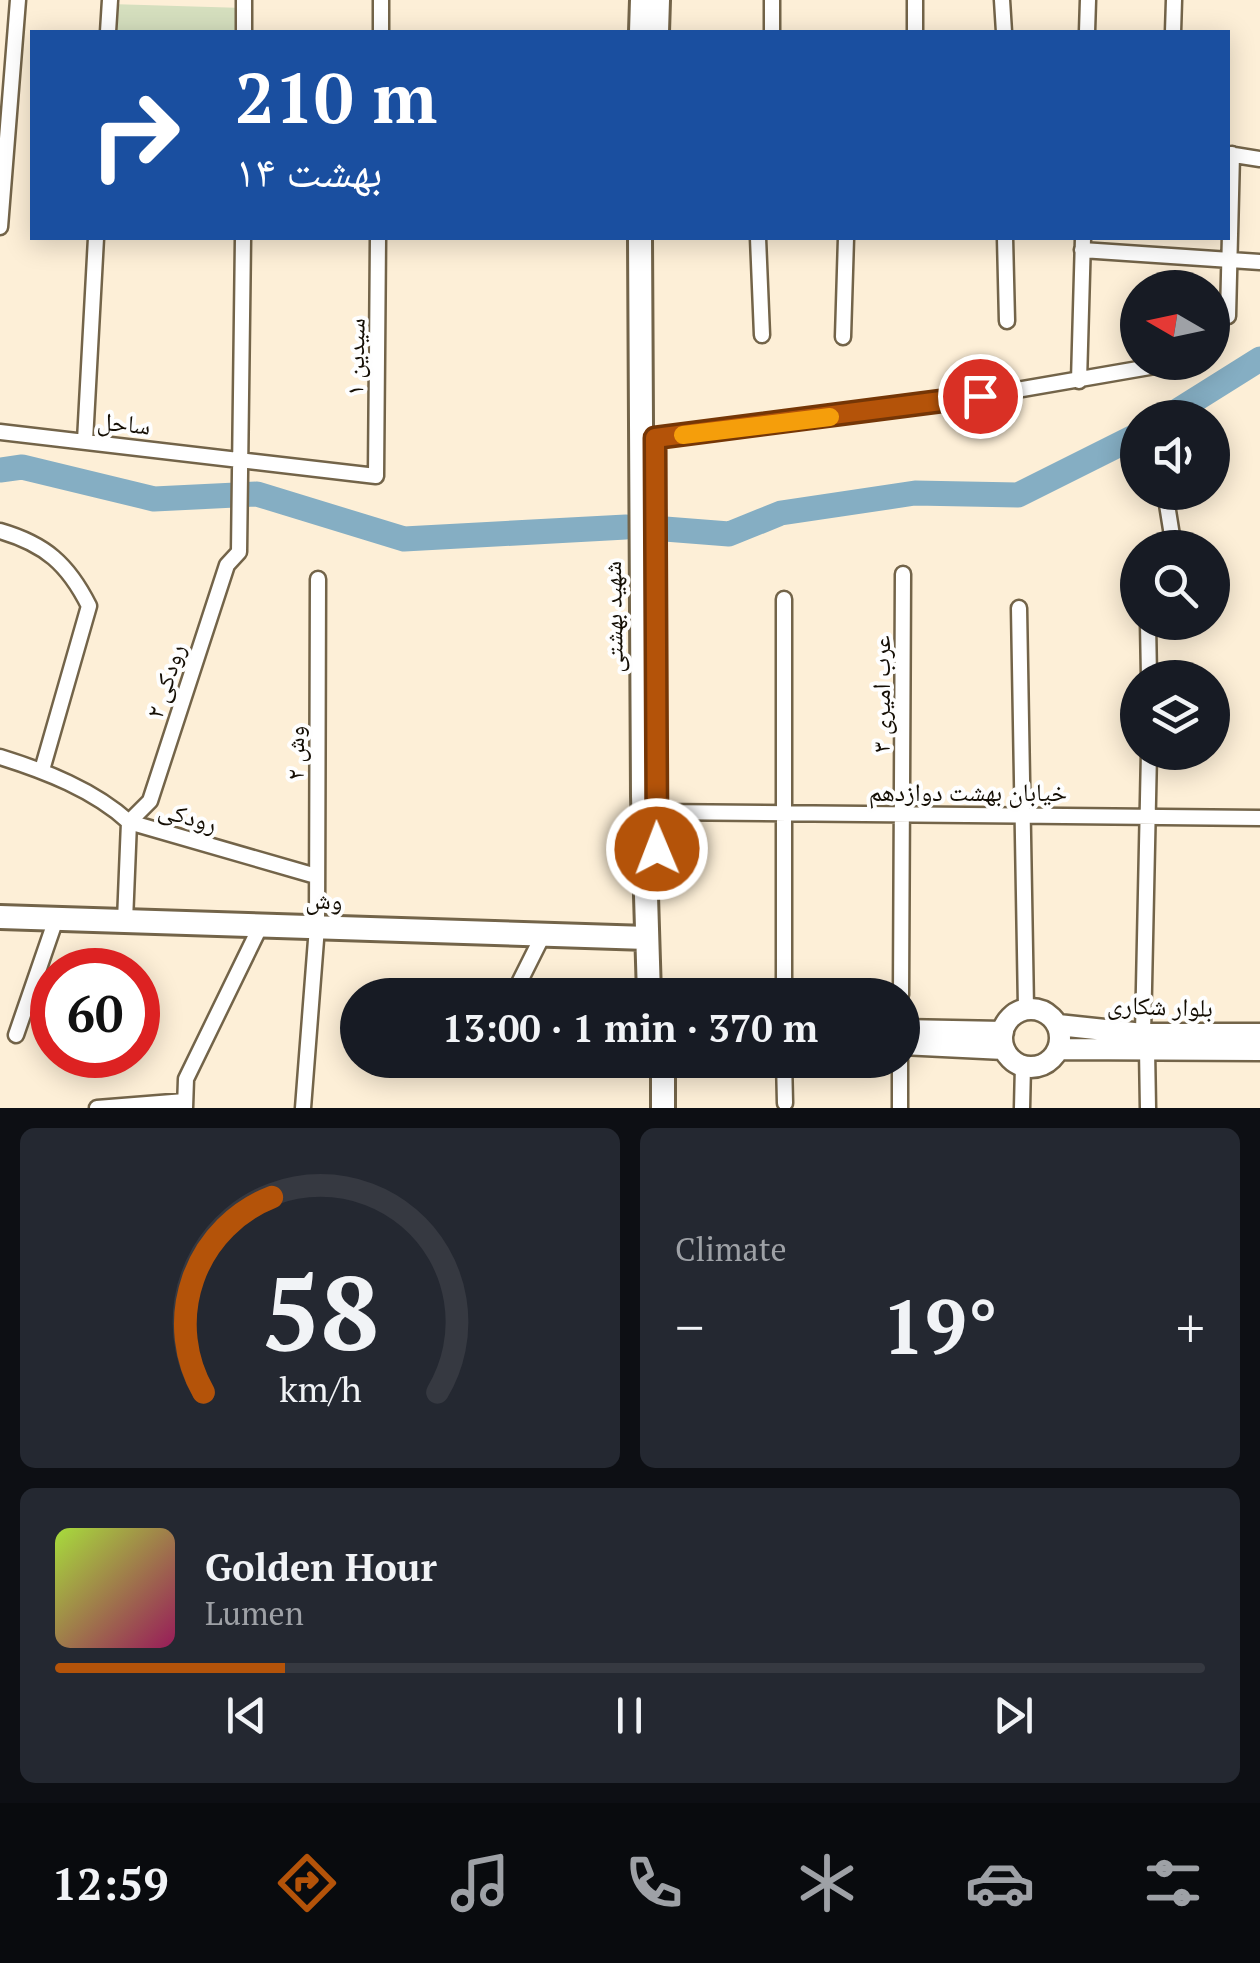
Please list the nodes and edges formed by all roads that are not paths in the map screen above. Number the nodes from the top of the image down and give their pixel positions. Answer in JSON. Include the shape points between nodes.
{"nodes":[{"id":1,"x":18,"y":0,"type":"edge"},
{"id":2,"x":110,"y":0,"type":"edge"},
{"id":3,"x":244,"y":0,"type":"edge"},
{"id":4,"x":381,"y":0,"type":"edge"},
{"id":5,"x":641,"y":0,"type":"edge"},
{"id":6,"x":658,"y":0,"type":"edge"},
{"id":7,"x":772,"y":0,"type":"edge"},
{"id":8,"x":915,"y":0,"type":"edge"},
{"id":9,"x":1002,"y":0,"type":"edge"},
{"id":10,"x":1088,"y":0,"type":"edge"},
{"id":11,"x":1174,"y":0,"type":"edge"},
{"id":12,"x":108,"y":30,"type":"edge"},
{"id":13,"x":244,"y":30,"type":"edge"},
{"id":14,"x":381,"y":30,"type":"edge"},
{"id":15,"x":641,"y":30,"type":"edge"},
{"id":16,"x":657,"y":30,"type":"edge"},
{"id":17,"x":772,"y":30,"type":"edge"},
{"id":18,"x":914,"y":30,"type":"edge"},
{"id":19,"x":1004,"y":30,"type":"edge"},
{"id":20,"x":1087,"y":30,"type":"edge"},
{"id":21,"x":1173,"y":30,"type":"edge"},
{"id":22,"x":1230,"y":154,"type":"edge"},
{"id":23,"x":1260,"y":159,"type":"edge"},
{"id":24,"x":0,"y":227,"type":"edge"},
{"id":25,"x":96,"y":240,"type":"edge"},
{"id":26,"x":243,"y":240,"type":"edge"},
{"id":27,"x":378,"y":240,"type":"edge"},
{"id":28,"x":640,"y":240,"type":"edge"},
{"id":29,"x":655,"y":240,"type":"edge"},
{"id":30,"x":758,"y":240,"type":"edge"},
{"id":31,"x":846,"y":240,"type":"edge"},
{"id":32,"x":1004,"y":240,"type":"edge"},
{"id":33,"x":1228,"y":240,"type":"edge"},
{"id":34,"x":1082,"y":244,"type":"edge"},
{"id":35,"x":1228,"y":260,"type":"junction"},
{"id":36,"x":1260,"y":262,"type":"edge"},
{"id":37,"x":1228,"y":270,"type":"edge"},
{"id":38,"x":1007,"y":321,"type":"dead end"},
{"id":39,"x":762,"y":335,"type":"dead end"},
{"id":40,"x":843,"y":337,"type":"dead end"},
{"id":41,"x":1120,"y":373,"type":"edge"},
{"id":42,"x":1079,"y":380,"type":"junction"},
{"id":43,"x":0,"y":432,"type":"edge"},
{"id":44,"x":655,"y":438,"type":"junction"},
{"id":45,"x":84,"y":441,"type":"junction"},
{"id":46,"x":242,"y":459,"type":"junction"},
{"id":47,"x":376,"y":476,"type":"joint"},
{"id":48,"x":0,"y":532,"type":"edge"},
{"id":49,"x":903,"y":574,"type":"dead end"},
{"id":50,"x":318,"y":579,"type":"dead end"},
{"id":51,"x":784,"y":599,"type":"dead end"},
{"id":52,"x":1019,"y":608,"type":"dead end"},
{"id":53,"x":0,"y":757,"type":"edge"},
{"id":54,"x":42,"y":770,"type":"junction"},
{"id":55,"x":1149,"y":770,"type":"edge"},
{"id":56,"x":656,"y":812,"type":"junction"},
{"id":57,"x":785,"y":813,"type":"junction"},
{"id":58,"x":904,"y":814,"type":"junction"},
{"id":59,"x":1024,"y":816,"type":"junction"},
{"id":60,"x":1150,"y":816,"type":"junction"},
{"id":61,"x":1260,"y":818,"type":"edge"},
{"id":62,"x":129,"y":822,"type":"junction"},
{"id":63,"x":316,"y":876,"type":"junction"},
{"id":64,"x":0,"y":917,"type":"edge"},
{"id":65,"x":56,"y":919,"type":"junction"},
{"id":66,"x":125,"y":921,"type":"junction"},
{"id":67,"x":261,"y":926,"type":"junction"},
{"id":68,"x":318,"y":927,"type":"junction"},
{"id":69,"x":543,"y":935,"type":"junction"},
{"id":70,"x":647,"y":938,"type":"junction"},
{"id":71,"x":522,"y":978,"type":"edge"},
{"id":72,"x":648,"y":978,"type":"edge"},
{"id":73,"x":661,"y":978,"type":"edge"},
{"id":74,"x":784,"y":978,"type":"edge"},
{"id":75,"x":901,"y":978,"type":"edge"},
{"id":76,"x":1026,"y":1008,"type":"junction"},
{"id":77,"x":1058,"y":1025,"type":"junction"},
{"id":78,"x":920,"y":1032,"type":"edge"},
{"id":79,"x":1260,"y":1034,"type":"edge"},
{"id":80,"x":16,"y":1035,"type":"dead end"},
{"id":81,"x":1003,"y":1040,"type":"junction"},
{"id":82,"x":1145,"y":1041,"type":"junction"},
{"id":83,"x":920,"y":1043,"type":"edge"},
{"id":84,"x":1058,"y":1049,"type":"junction"},
{"id":85,"x":1260,"y":1050,"type":"edge"},
{"id":86,"x":1023,"y":1066,"type":"junction"},
{"id":87,"x":650,"y":1078,"type":"edge"},
{"id":88,"x":663,"y":1078,"type":"edge"},
{"id":89,"x":784,"y":1078,"type":"edge"},
{"id":90,"x":900,"y":1078,"type":"edge"},
{"id":91,"x":785,"y":1103,"type":"dead end"},
{"id":92,"x":186,"y":1105,"type":"edge"},
{"id":93,"x":97,"y":1108,"type":"edge"},
{"id":94,"x":303,"y":1108,"type":"edge"},
{"id":95,"x":650,"y":1108,"type":"edge"},
{"id":96,"x":663,"y":1108,"type":"edge"},
{"id":97,"x":900,"y":1108,"type":"edge"},
{"id":98,"x":1022,"y":1108,"type":"edge"},
{"id":99,"x":1148,"y":1108,"type":"edge"}],
"edges":[{"from":1,"to":24,"type":"street"},
{"from":2,"to":12,"type":"street"},
{"from":3,"to":13,"type":"street"},
{"from":4,"to":14,"type":"street"},
{"from":5,"to":15,"type":"main road"},
{"from":6,"to":16,"type":"main road"},
{"from":7,"to":17,"type":"street"},
{"from":8,"to":18,"type":"street"},
{"from":9,"to":19,"type":"street"},
{"from":10,"to":20,"type":"street"},
{"from":11,"to":21,"type":"street"},
{"from":22,"to":23,"type":"street"},
{"from":25,"to":45,"type":"street"},
{"from":26,"to":46,"type":"street"},
{"from":27,"to":47,"type":"street","name":"سیدین ۱"},
{"from":28,"to":70,"type":"main road","name":"شهید بهشتی"},
{"from":29,"to":44,"type":"main road","name":"شهید بهشتی"},
{"from":30,"to":39,"type":"street"},
{"from":31,"to":40,"type":"street"},
{"from":32,"to":38,"type":"street"},
{"from":33,"to":35,"type":"street"},
{"from":34,"to":35,"type":"street"},
{"from":34,"to":42,"type":"street"},
{"from":35,"to":36,"type":"street"},
{"from":35,"to":37,"type":"street"},
{"from":41,"to":42,"type":"street"},
{"from":42,"to":44,"type":"street"},
{"from":43,"to":45,"type":"street","name":"ساحل"},
{"from":44,"to":56,"type":"main road","name":"شهید بهشتی"},
{"from":45,"to":46,"type":"street","name":"ساحل"},
{"from":46,"to":47,"type":"street","name":"ساحل"},
{"from":46,"to":62,"type":"street","name":"رودکی ۲","via":[[239,552],[226,565],[150,801]]},
{"from":48,"to":54,"type":"street","via":[[52,553],[73,574],[88,606]]},
{"from":49,"to":58,"type":"street","name":"۳ عرب امیری"},
{"from":50,"to":63,"type":"street","name":"وش ۲"},
{"from":51,"to":57,"type":"street"},
{"from":52,"to":59,"type":"street"},
{"from":53,"to":54,"type":"street","name":"رودکی"},
{"from":54,"to":62,"type":"street","name":"رودکی"},
{"from":55,"to":60,"type":"street"},
{"from":56,"to":57,"type":"street","name":"خیابان بهشت دوازدهم"},
{"from":56,"to":73,"type":"main road","name":"شهید بهشتی"},
{"from":57,"to":58,"type":"street","name":"خیابان بهشت دوازدهم"},
{"from":57,"to":74,"type":"street"},
{"from":58,"to":59,"type":"street","name":"خیابان بهشت دوازدهم"},
{"from":58,"to":75,"type":"street","name":"۳ عرب امیری"},
{"from":59,"to":60,"type":"street","name":"خیابان بهشت دوازدهم"},
{"from":59,"to":76,"type":"street"},
{"from":60,"to":61,"type":"street","name":"خیابان بهشت دوازدهم"},
{"from":60,"to":82,"type":"street"},
{"from":62,"to":63,"type":"street","name":"رودکی"},
{"from":62,"to":66,"type":"street"},
{"from":63,"to":68,"type":"street","name":"وش ۲"},
{"from":64,"to":65,"type":"main road","name":"وش"},
{"from":65,"to":66,"type":"main road","name":"وش"},
{"from":65,"to":80,"type":"street"},
{"from":66,"to":67,"type":"main road","name":"وش"},
{"from":67,"to":68,"type":"main road","name":"وش"},
{"from":67,"to":92,"type":"street","via":[[186,1079]]},
{"from":68,"to":69,"type":"main road","name":"وش"},
{"from":68,"to":94,"type":"street","name":"وش ۲"},
{"from":69,"to":70,"type":"main road","name":"وش"},
{"from":69,"to":71,"type":"street"},
{"from":70,"to":72,"type":"main road","name":"شهید بهشتی"},
{"from":76,"to":77,"type":"main road","via":[[1042,1010]]},
{"from":76,"to":81,"type":"main road","via":[[1010,1017]]},
{"from":77,"to":82,"type":"main road","name":"بلوار شکاری"},
{"from":77,"to":84,"type":"main road"},
{"from":78,"to":81,"type":"main road"},
{"from":79,"to":82,"type":"main road","name":"بلوار شکاری"},
{"from":81,"to":83,"type":"main road"},
{"from":81,"to":86,"type":"main road"},
{"from":82,"to":84,"type":"main road","name":"بلوار شکاری"},
{"from":82,"to":85,"type":"main road","name":"بلوار شکاری"},
{"from":82,"to":99,"type":"street"},
{"from":84,"to":86,"type":"main road","via":[[1044,1064]]},
{"from":86,"to":98,"type":"street"},
{"from":87,"to":95,"type":"main road"},
{"from":88,"to":96,"type":"main road"},
{"from":89,"to":91,"type":"street"},
{"from":90,"to":97,"type":"street"},
{"from":92,"to":93,"type":"street"}]}
